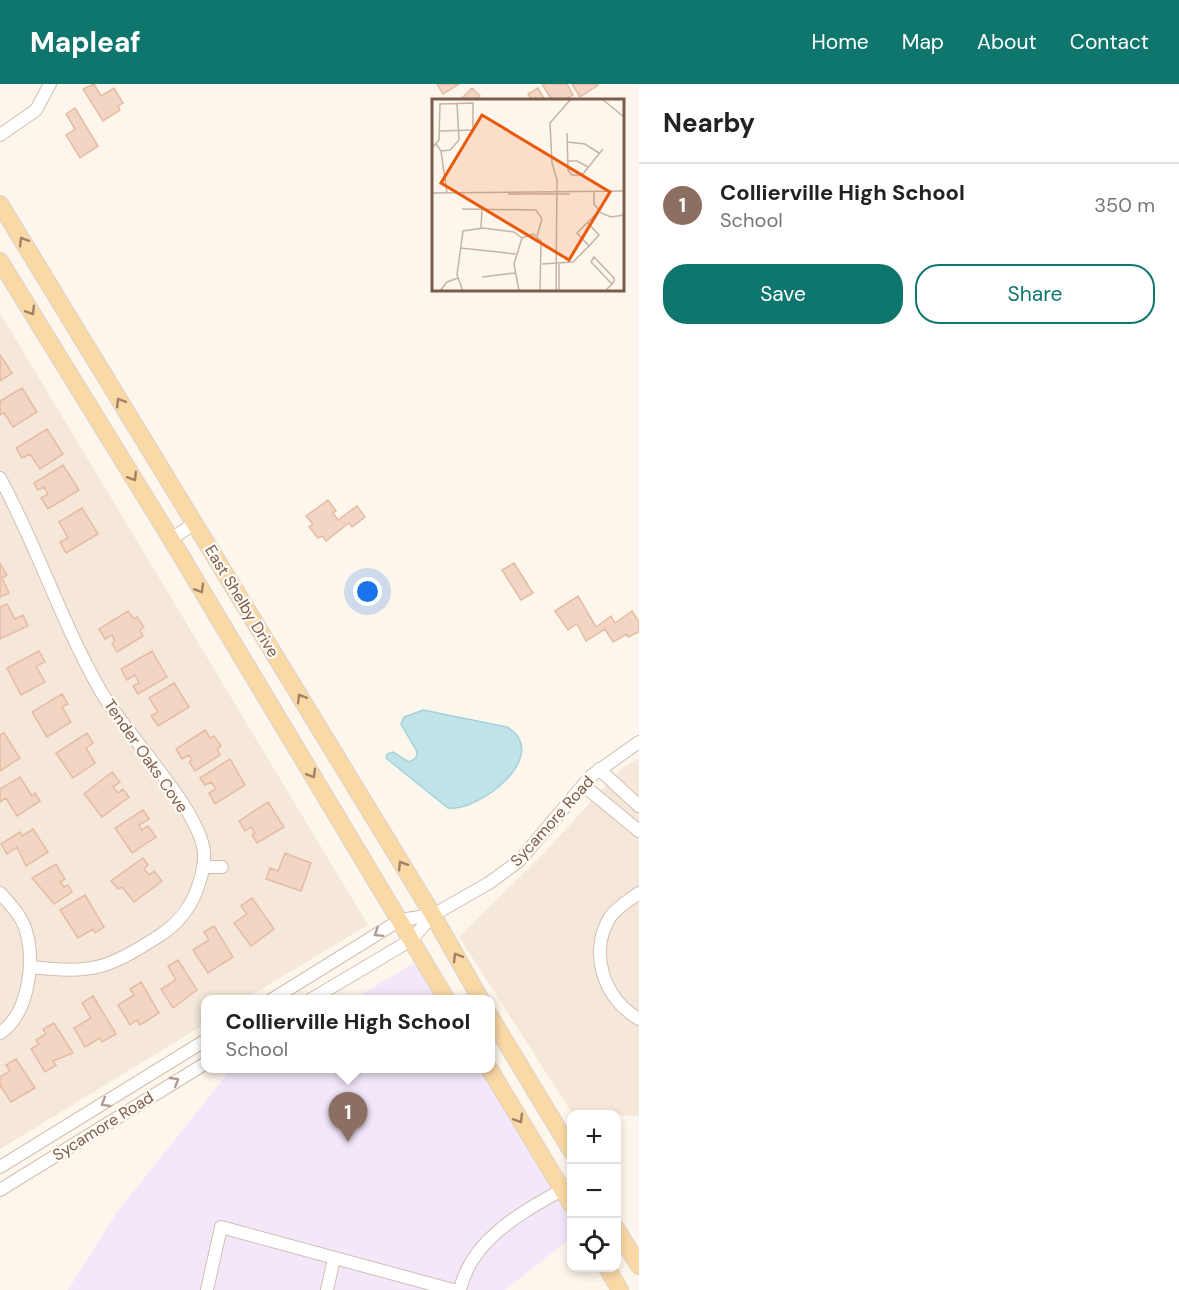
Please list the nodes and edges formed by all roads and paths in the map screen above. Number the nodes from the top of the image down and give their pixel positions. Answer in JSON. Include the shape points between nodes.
{"nodes":[{"id":1,"x":50,"y":84,"type":"edge"},
{"id":2,"x":0,"y":135,"type":"edge"},
{"id":3,"x":0,"y":204,"type":"edge"},
{"id":4,"x":0,"y":261,"type":"edge"},
{"id":5,"x":0,"y":478,"type":"edge"},
{"id":6,"x":195,"y":523,"type":"junction"},
{"id":7,"x":171,"y":539,"type":"junction"},
{"id":8,"x":639,"y":742,"type":"edge"},
{"id":9,"x":599,"y":769,"type":"junction"},
{"id":10,"x":583,"y":785,"type":"junction"},
{"id":11,"x":639,"y":806,"type":"edge"},
{"id":12,"x":639,"y":831,"type":"edge"},
{"id":13,"x":203,"y":867,"type":"junction"},
{"id":14,"x":222,"y":867,"type":"dead end"},
{"id":15,"x":0,"y":893,"type":"edge"},
{"id":16,"x":639,"y":893,"type":"edge"},
{"id":17,"x":433,"y":915,"type":"junction"},
{"id":18,"x":400,"y":920,"type":"junction"},
{"id":19,"x":411,"y":940,"type":"junction"},
{"id":20,"x":31,"y":967,"type":"junction"},
{"id":21,"x":278,"y":995,"type":"edge"},
{"id":22,"x":317,"y":995,"type":"edge"},
{"id":23,"x":445,"y":995,"type":"edge"},
{"id":24,"x":479,"y":995,"type":"edge"},
{"id":25,"x":639,"y":1019,"type":"edge"},
{"id":26,"x":495,"y":1024,"type":"edge"},
{"id":27,"x":0,"y":1033,"type":"edge"},
{"id":28,"x":201,"y":1043,"type":"edge"},
{"id":29,"x":201,"y":1066,"type":"edge"},
{"id":30,"x":492,"y":1073,"type":"edge"},
{"id":31,"x":567,"y":1144,"type":"edge"},
{"id":32,"x":0,"y":1167,"type":"edge"},
{"id":33,"x":567,"y":1187,"type":"edge"},
{"id":34,"x":0,"y":1190,"type":"edge"},
{"id":35,"x":621,"y":1236,"type":"edge"},
{"id":36,"x":334,"y":1259,"type":"junction"},
{"id":37,"x":639,"y":1266,"type":"edge"},
{"id":38,"x":609,"y":1272,"type":"edge"},
{"id":39,"x":207,"y":1290,"type":"edge"},
{"id":40,"x":327,"y":1290,"type":"edge"},
{"id":41,"x":453,"y":1290,"type":"edge"},
{"id":42,"x":460,"y":1290,"type":"edge"},
{"id":43,"x":620,"y":1290,"type":"edge"}],
"edges":[{"from":1,"to":2,"type":"street","via":[[36,110]]},
{"from":6,"to":3,"type":"main road","name":"East Shelby Drive","one_way":true},
{"from":4,"to":7,"type":"main road","name":"East Shelby Drive","one_way":true},
{"from":5,"to":13,"type":"street","name":"Tender Oaks Cove","via":[[99,688],[199,834]]},
{"from":6,"to":7,"type":"street"},
{"from":17,"to":6,"type":"main road","name":"East Shelby Drive","one_way":true},
{"from":7,"to":18,"type":"main road","name":"East Shelby Drive","one_way":true},
{"from":8,"to":9,"type":"street","name":"Sycamore Road"},
{"from":9,"to":10,"type":"street","name":"Sycamore Road"},
{"from":9,"to":11,"type":"street"},
{"from":10,"to":12,"type":"street"},
{"from":10,"to":17,"type":"street","name":"Sycamore Road","via":[[519,861]]},
{"from":13,"to":14,"type":"street"},
{"from":13,"to":20,"type":"street","name":"Tender Oaks Cove","via":[[191,905],[169,930],[120,960],[73,972]]},
{"from":15,"to":20,"type":"street","via":[[26,931]]},
{"from":16,"to":25,"type":"street","via":[[611,917],[602,935],[600,960],[613,997]]},
{"from":17,"to":18,"type":"street","name":"Sycamore Road"},
{"from":17,"to":19,"type":"street","name":"Sycamore Road"},
{"from":24,"to":17,"type":"main road","name":"East Shelby Drive","one_way":true},
{"from":18,"to":19,"type":"main road","name":"East Shelby Drive"},
{"from":18,"to":21,"type":"street","name":"Sycamore Road","one_way":true},
{"from":19,"to":22,"type":"street","name":"Sycamore Road"},
{"from":19,"to":23,"type":"main road","name":"East Shelby Drive"},
{"from":20,"to":27,"type":"street","via":[[16,1018]]},
{"from":26,"to":31,"type":"main road"},
{"from":28,"to":32,"type":"street","name":"Sycamore Road","one_way":true},
{"from":34,"to":29,"type":"street","name":"Sycamore Road","one_way":true},
{"from":30,"to":33,"type":"main road","one_way":true},
{"from":33,"to":42,"type":"street","via":[[496,1230],[464,1275]]},
{"from":35,"to":37,"type":"main road"},
{"from":36,"to":39,"type":"street","via":[[221,1227]]},
{"from":36,"to":40,"type":"street"},
{"from":36,"to":41,"type":"street"},
{"from":38,"to":43,"type":"main road"}]}
